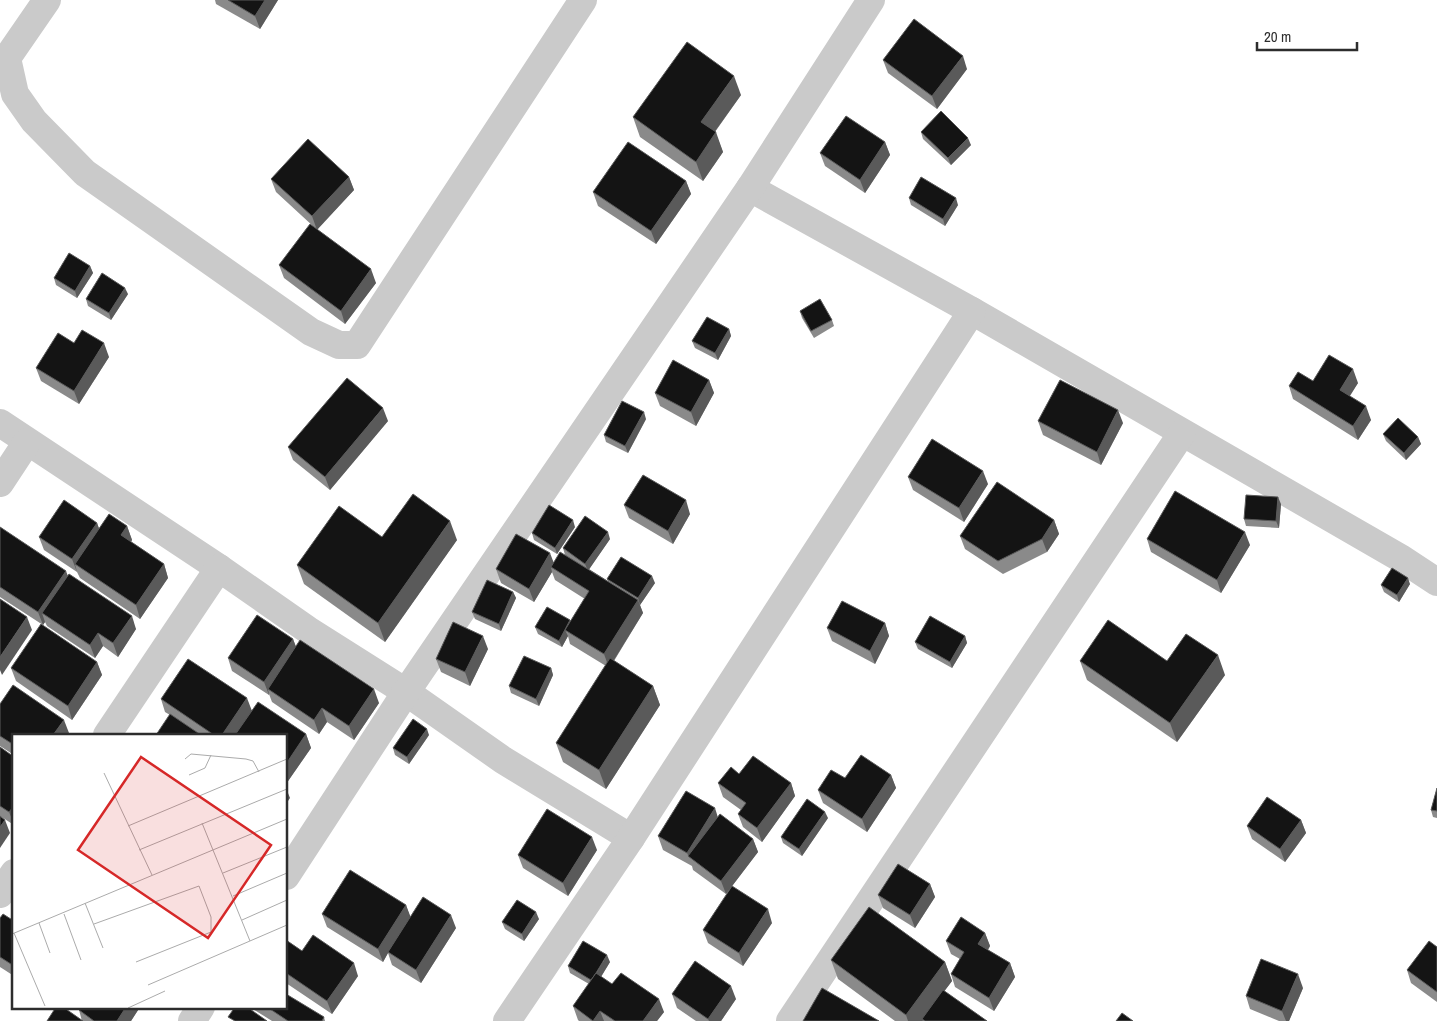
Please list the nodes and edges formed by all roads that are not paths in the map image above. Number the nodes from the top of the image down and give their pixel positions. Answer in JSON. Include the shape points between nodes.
{"nodes":[{"id":1,"x":47,"y":0,"type":"edge"},
{"id":2,"x":583,"y":0,"type":"edge"},
{"id":3,"x":871,"y":0,"type":"edge"},
{"id":4,"x":750,"y":188,"type":"junction"},
{"id":5,"x":972,"y":311,"type":"junction"},
{"id":6,"x":0,"y":423,"type":"edge"},
{"id":7,"x":1182,"y":433,"type":"junction"},
{"id":8,"x":27,"y":442,"type":"junction"},
{"id":9,"x":0,"y":483,"type":"edge"},
{"id":10,"x":219,"y":568,"type":"junction"},
{"id":11,"x":1437,"y":582,"type":"edge"},
{"id":12,"x":406,"y":692,"type":"junction"},
{"id":13,"x":108,"y":734,"type":"edge"},
{"id":14,"x":631,"y":838,"type":"junction"},
{"id":15,"x":288,"y":873,"type":"edge"},
{"id":16,"x":12,"y":876,"type":"edge"},
{"id":17,"x":0,"y":894,"type":"edge"},
{"id":18,"x":200,"y":1008,"type":"edge"},
{"id":19,"x":192,"y":1021,"type":"edge"},
{"id":20,"x":507,"y":1021,"type":"edge"},
{"id":21,"x":790,"y":1021,"type":"edge"}],
"edges":[{"from":1,"to":2,"type":"street","via":[[7,58],[15,94],[34,121],[85,173],[311,332],[339,345],[357,345]]},
{"from":3,"to":4,"type":"street"},
{"from":4,"to":5,"type":"street"},
{"from":4,"to":12,"type":"street"},
{"from":5,"to":7,"type":"street"},
{"from":5,"to":14,"type":"street"},
{"from":6,"to":8,"type":"street"},
{"from":7,"to":11,"type":"street"},
{"from":7,"to":21,"type":"street"},
{"from":8,"to":9,"type":"street"},
{"from":8,"to":10,"type":"street"},
{"from":10,"to":12,"type":"street"},
{"from":10,"to":13,"type":"street"},
{"from":12,"to":14,"type":"street","via":[[503,760]]},
{"from":12,"to":15,"type":"street"},
{"from":14,"to":20,"type":"street"},
{"from":16,"to":17,"type":"street"},
{"from":18,"to":19,"type":"street"}]}
